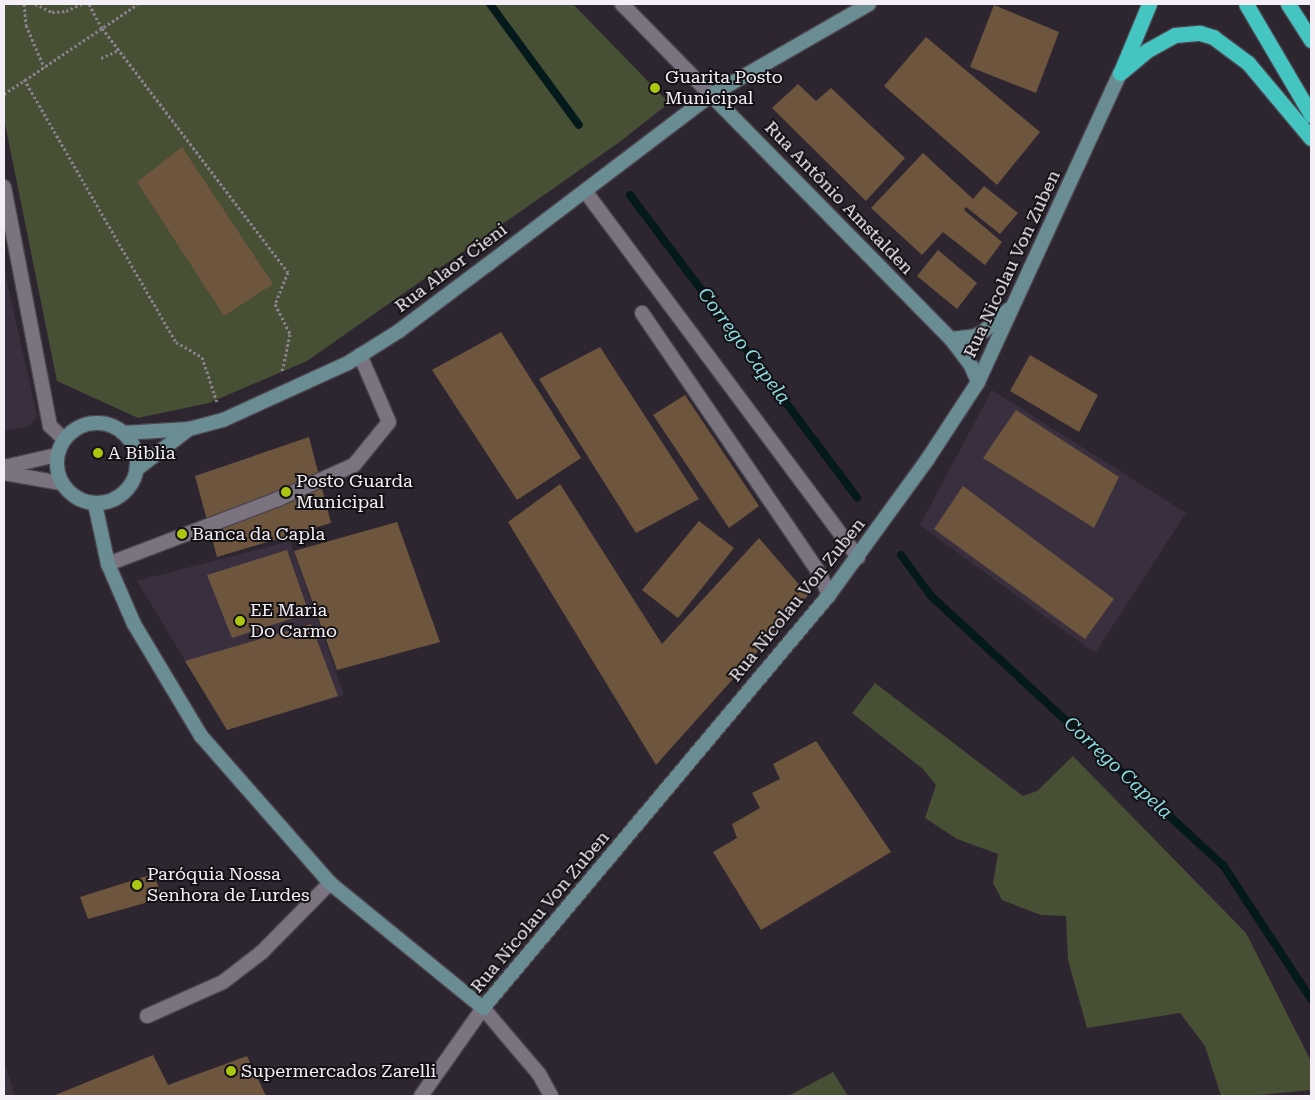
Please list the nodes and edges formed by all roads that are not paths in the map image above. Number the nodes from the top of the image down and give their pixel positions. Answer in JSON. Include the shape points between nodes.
{"nodes":[{"id":1,"x":622,"y":4,"type":"edge"},
{"id":2,"x":869,"y":4,"type":"edge"},
{"id":3,"x":1150,"y":4,"type":"edge"},
{"id":4,"x":1246,"y":4,"type":"edge"},
{"id":5,"x":1288,"y":4,"type":"edge"},
{"id":6,"x":1311,"y":40,"type":"edge"},
{"id":7,"x":1120,"y":74,"type":"junction"},
{"id":8,"x":711,"y":95,"type":"junction"},
{"id":9,"x":1311,"y":115,"type":"edge"},
{"id":10,"x":1311,"y":138,"type":"edge"},
{"id":11,"x":4,"y":187,"type":"edge"},
{"id":12,"x":585,"y":191,"type":"junction"},
{"id":13,"x":1018,"y":300,"type":"junction"},
{"id":14,"x":642,"y":313,"type":"dead end"},
{"id":15,"x":951,"y":339,"type":"junction"},
{"id":16,"x":360,"y":356,"type":"junction"},
{"id":17,"x":978,"y":382,"type":"junction"},
{"id":18,"x":189,"y":429,"type":"junction"},
{"id":19,"x":122,"y":433,"type":"junction"},
{"id":20,"x":64,"y":439,"type":"junction"},
{"id":21,"x":56,"y":456,"type":"junction"},
{"id":22,"x":4,"y":467,"type":"edge"},
{"id":23,"x":137,"y":469,"type":"junction"},
{"id":24,"x":4,"y":473,"type":"edge"},
{"id":25,"x":61,"y":483,"type":"junction"},
{"id":26,"x":95,"y":504,"type":"junction"},
{"id":27,"x":858,"y":557,"type":"junction"},
{"id":28,"x":108,"y":564,"type":"junction"},
{"id":29,"x":829,"y":595,"type":"junction"},
{"id":30,"x":330,"y":883,"type":"junction"},
{"id":31,"x":483,"y":1008,"type":"junction"},
{"id":32,"x":147,"y":1016,"type":"dead end"},
{"id":33,"x":421,"y":1096,"type":"edge"},
{"id":34,"x":551,"y":1096,"type":"edge"}],
"edges":[{"from":1,"to":8,"type":"street","name":"Rua Antônio Amstalden"},
{"from":2,"to":8,"type":"main road","name":"Rua Alaor Cieni"},
{"from":3,"to":7,"type":"highway"},
{"from":4,"to":9,"type":"highway"},
{"from":5,"to":6,"type":"highway"},
{"from":7,"to":10,"type":"highway","via":[[1146,51],[1175,35],[1200,33],[1213,36],[1248,63]]},
{"from":7,"to":13,"type":"main road","name":"Rua Nicolau Von Zuben"},
{"from":8,"to":12,"type":"main road","name":"Rua Alaor Cieni"},
{"from":8,"to":15,"type":"main road","name":"Rua Antônio Amstalden"},
{"from":11,"to":20,"type":"street","via":[[50,426]]},
{"from":12,"to":16,"type":"main road","name":"Rua Alaor Cieni","via":[[399,331]]},
{"from":12,"to":27,"type":"street"},
{"from":13,"to":15,"type":"main road","via":[[984,331],[975,336]]},
{"from":13,"to":17,"type":"main road","name":"Rua Nicolau Von Zuben"},
{"from":14,"to":29,"type":"street","via":[[820,574]]},
{"from":15,"to":17,"type":"main road","name":"Rua Antônio Amstalden","via":[[971,366]]},
{"from":16,"to":18,"type":"main road","name":"Rua Alaor Cieni","via":[[223,420]]},
{"from":16,"to":28,"type":"street","via":[[388,422],[354,465],[276,500]]},
{"from":17,"to":27,"type":"main road","name":"Rua Nicolau Von Zuben","via":[[928,460]]},
{"from":18,"to":19,"type":"main road","name":"Rua Alaor Cieni"},
{"from":18,"to":23,"type":"main road","name":"Rua Alaor Cieni"},
{"from":19,"to":20,"type":"main road","via":[[106,424],[93,423],[80,426]]},
{"from":19,"to":23,"type":"main road","via":[[134,448]]},
{"from":20,"to":21,"type":"main road"},
{"from":21,"to":22,"type":"street"},
{"from":21,"to":25,"type":"main road","via":[[56,470]]},
{"from":23,"to":26,"type":"main road","via":[[130,487],[121,496]]},
{"from":24,"to":25,"type":"street"},
{"from":25,"to":26,"type":"main road","via":[[69,494]]},
{"from":26,"to":28,"type":"main road"},
{"from":27,"to":29,"type":"main road","name":"Rua Nicolau Von Zuben"},
{"from":28,"to":30,"type":"main road","via":[[134,624],[201,736]]},
{"from":29,"to":31,"type":"main road","name":"Rua Nicolau Von Zuben"},
{"from":30,"to":31,"type":"main road"},
{"from":30,"to":32,"type":"street","via":[[262,952],[223,982]]},
{"from":31,"to":33,"type":"street","name":"Rua Nicolau Von Zuben"},
{"from":31,"to":34,"type":"street","via":[[539,1074]]}]}
